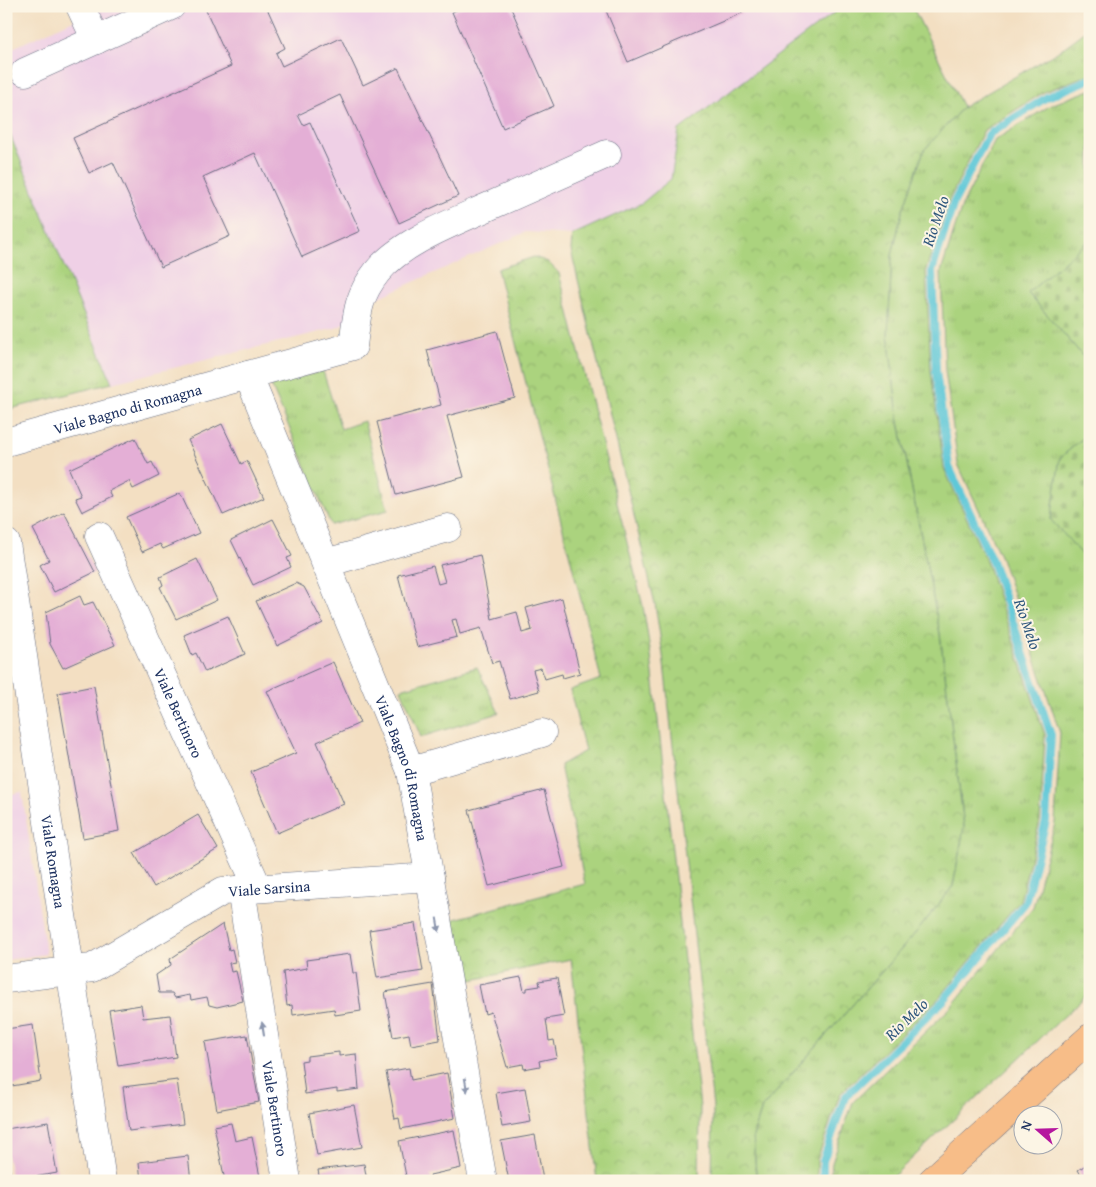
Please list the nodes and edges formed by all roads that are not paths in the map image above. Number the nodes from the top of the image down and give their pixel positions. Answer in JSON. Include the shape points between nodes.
{"nodes":[{"id":1,"x":171,"y":6,"type":"edge"},
{"id":2,"x":82,"y":11,"type":"edge"},
{"id":3,"x":96,"y":40,"type":"junction"},
{"id":4,"x":25,"y":72,"type":"dead end"},
{"id":5,"x":607,"y":154,"type":"dead end"},
{"id":6,"x":248,"y":375,"type":"junction"},
{"id":7,"x":6,"y":442,"type":"edge"},
{"id":8,"x":448,"y":528,"type":"dead end"},
{"id":9,"x":99,"y":536,"type":"dead end"},
{"id":10,"x":6,"y":542,"type":"edge"},
{"id":11,"x":326,"y":563,"type":"junction"},
{"id":12,"x":542,"y":732,"type":"dead end"},
{"id":13,"x":411,"y":771,"type":"junction"},
{"id":14,"x":430,"y":877,"type":"junction"},
{"id":15,"x":250,"y":888,"type":"junction"},
{"id":16,"x":70,"y":970,"type":"junction"},
{"id":17,"x":6,"y":979,"type":"edge"},
{"id":18,"x":1090,"y":1038,"type":"edge"},
{"id":19,"x":102,"y":1181,"type":"edge"},
{"id":20,"x":287,"y":1181,"type":"edge"},
{"id":21,"x":482,"y":1181,"type":"edge"},
{"id":22,"x":932,"y":1181,"type":"edge"}],
"edges":[{"from":1,"to":3,"type":"street"},
{"from":2,"to":3,"type":"street"},
{"from":3,"to":4,"type":"street"},
{"from":5,"to":6,"type":"street","name":"Viale Bagno di Romagna","via":[[425,235],[391,259],[378,270],[366,288],[358,307],[353,346]]},
{"from":6,"to":7,"type":"street","name":"Viale Bagno di Romagna"},
{"from":6,"to":11,"type":"street","name":"Viale Bagno di Romagna"},
{"from":8,"to":11,"type":"street"},
{"from":9,"to":15,"type":"street","name":"Viale Bertinoro"},
{"from":10,"to":16,"type":"street","name":"Viale Romagna"},
{"from":11,"to":13,"type":"street","name":"Viale Bagno di Romagna"},
{"from":12,"to":13,"type":"street"},
{"from":13,"to":14,"type":"street","name":"Viale Bagno di Romagna"},
{"from":14,"to":15,"type":"street","name":"Viale Sarsina"},
{"from":14,"to":21,"type":"street","name":"Viale Bagno di Romagna","one_way":true},
{"from":15,"to":16,"type":"street","name":"Viale Sarsina","via":[[223,890],[92,968]]},
{"from":20,"to":15,"type":"street","name":"Viale Bertinoro","one_way":true},
{"from":16,"to":17,"type":"street","name":"Viale Sarsina"},
{"from":16,"to":19,"type":"street","name":"Viale Romagna"},
{"from":18,"to":22,"type":"main road"}]}
